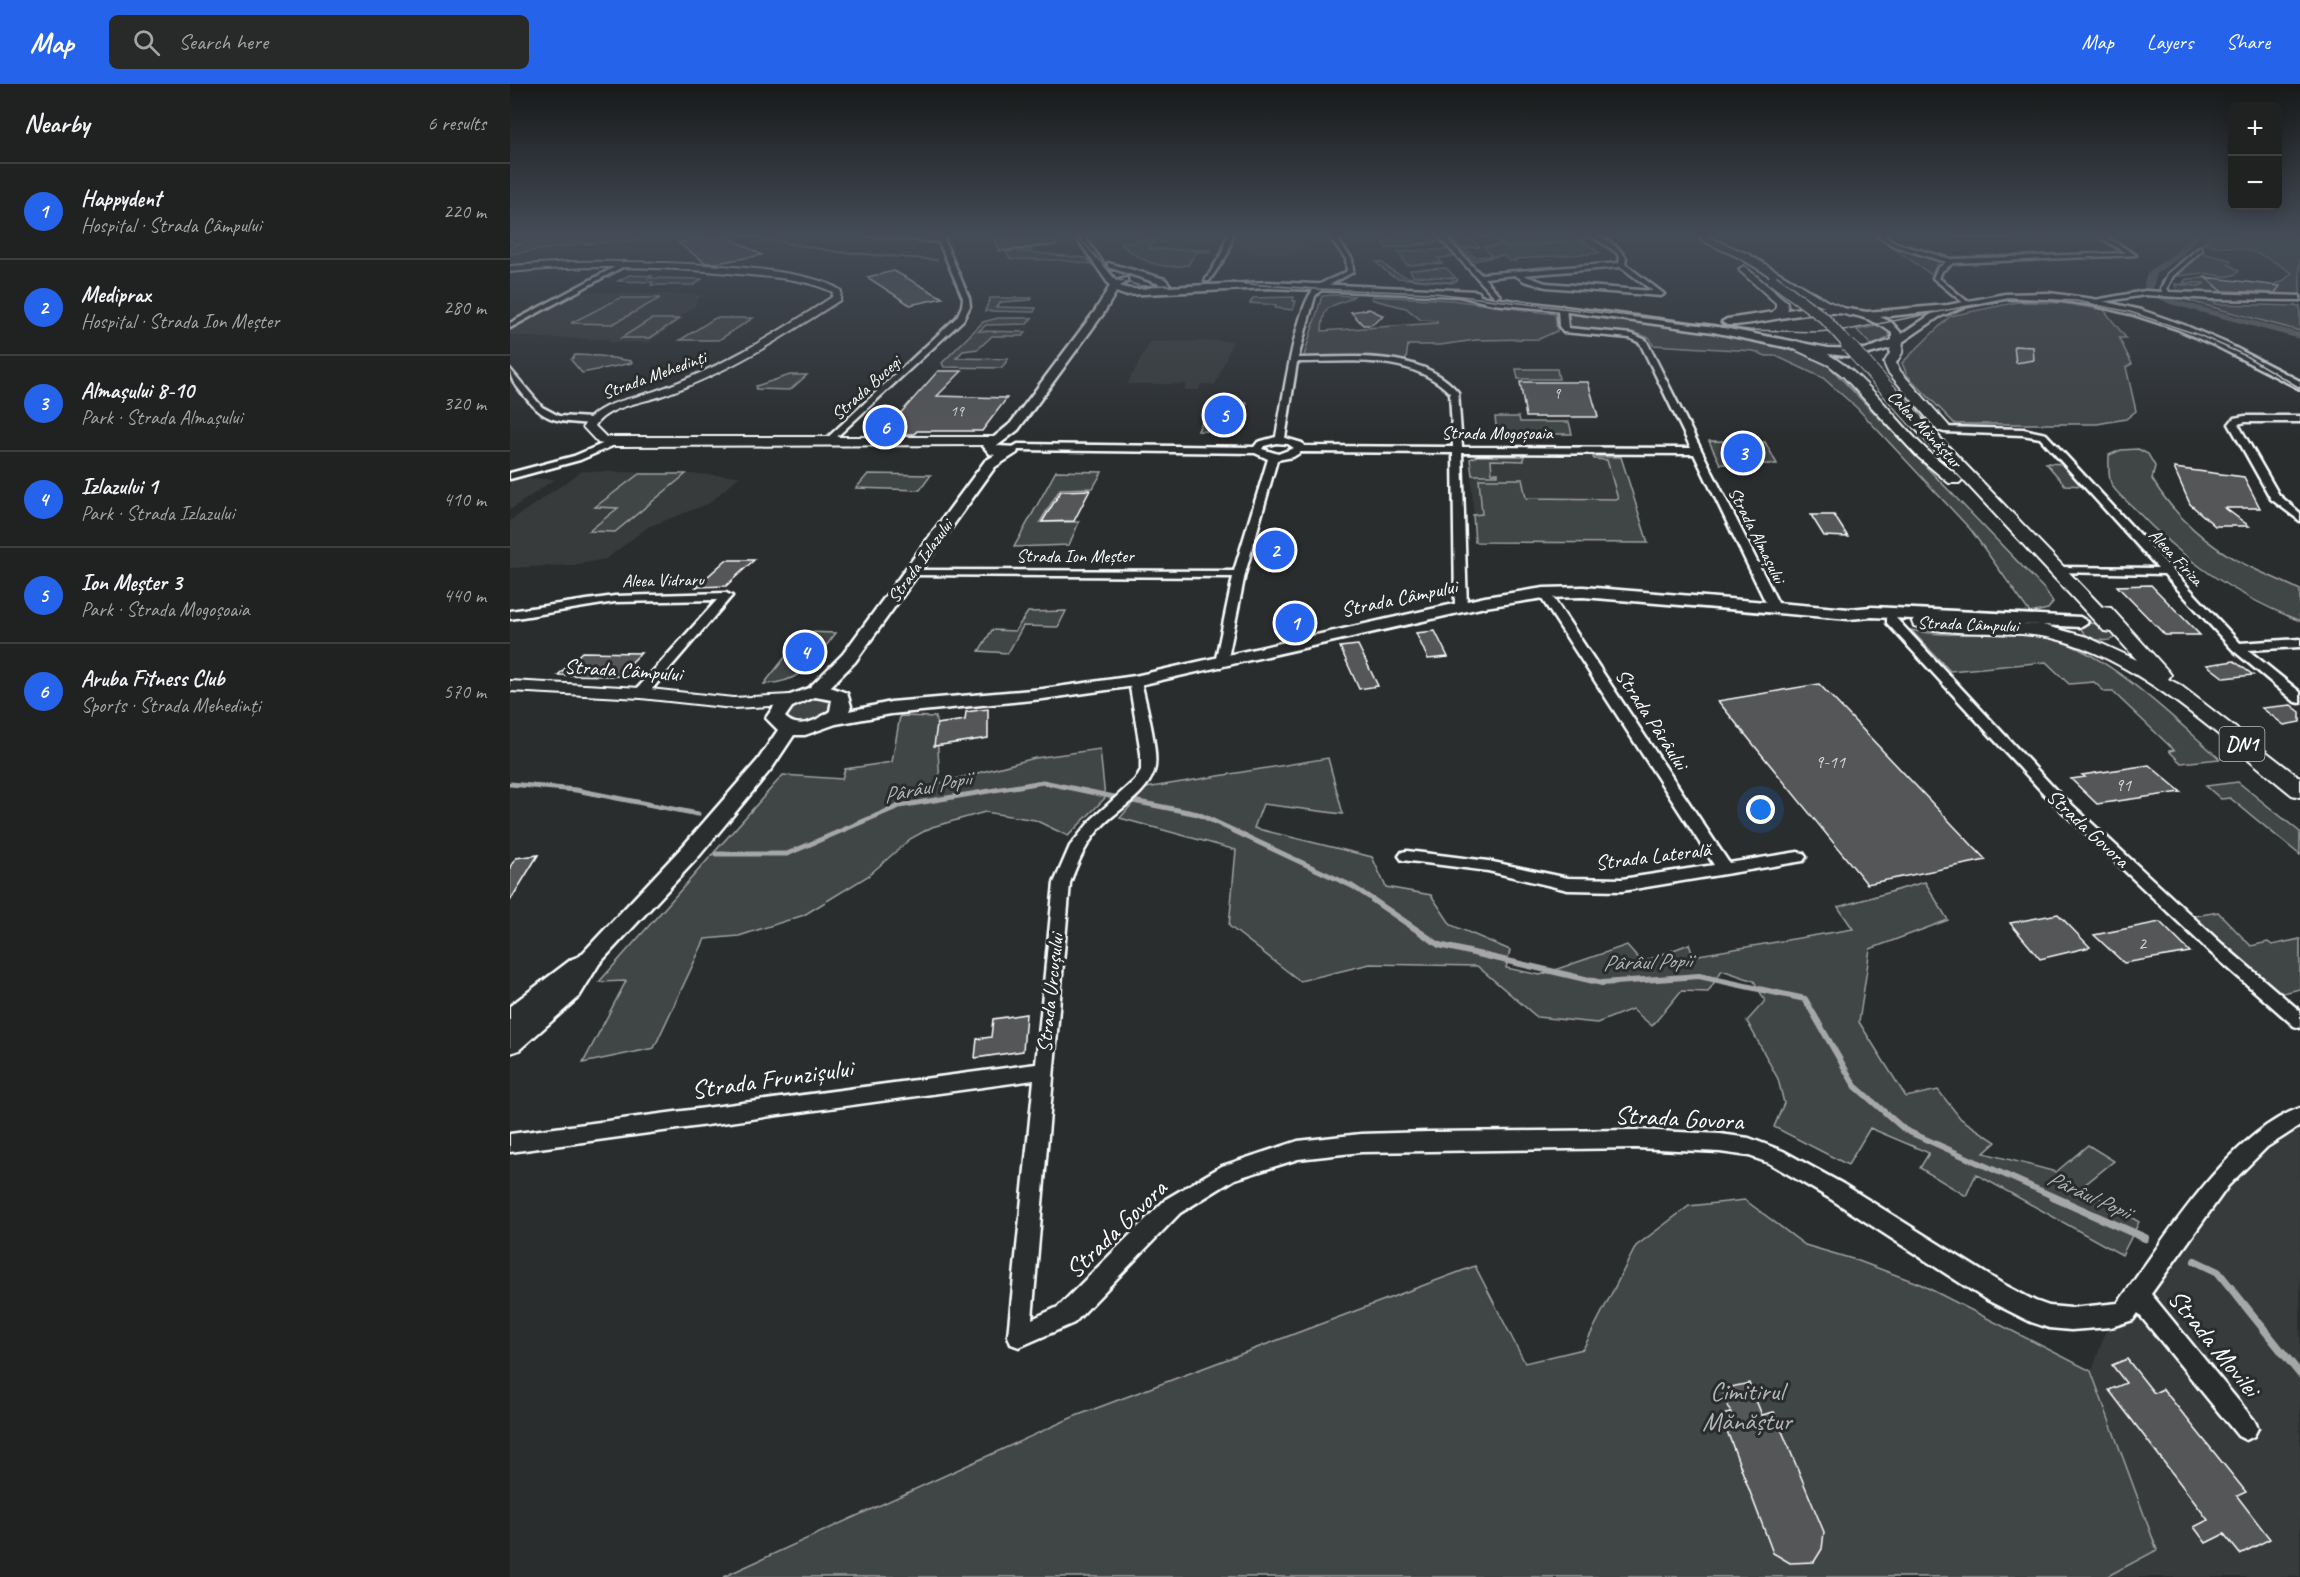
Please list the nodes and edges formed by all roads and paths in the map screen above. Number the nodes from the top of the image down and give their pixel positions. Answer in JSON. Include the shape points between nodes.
{"nodes":[{"id":1,"x":549,"y":305,"type":"edge"},
{"id":2,"x":827,"y":305,"type":"edge"},
{"id":3,"x":966,"y":305,"type":"edge"},
{"id":4,"x":1104,"y":305,"type":"edge"},
{"id":5,"x":1114,"y":305,"type":"edge"},
{"id":6,"x":1309,"y":305,"type":"edge"},
{"id":7,"x":1539,"y":305,"type":"edge"},
{"id":8,"x":1568,"y":305,"type":"edge"},
{"id":9,"x":1781,"y":305,"type":"edge"},
{"id":10,"x":1806,"y":305,"type":"edge"},
{"id":11,"x":1828,"y":305,"type":"edge"},
{"id":12,"x":1957,"y":305,"type":"edge"},
{"id":13,"x":1959,"y":305,"type":"edge"},
{"id":14,"x":2099,"y":305,"type":"edge"},
{"id":15,"x":1563,"y":308,"type":"junction"},
{"id":16,"x":1099,"y":312,"type":"junction"},
{"id":17,"x":1850,"y":313,"type":"junction"},
{"id":18,"x":1775,"y":316,"type":"junction"},
{"id":19,"x":510,"y":326,"type":"edge"},
{"id":20,"x":1898,"y":341,"type":"junction"},
{"id":21,"x":1796,"y":345,"type":"junction"},
{"id":22,"x":1293,"y":360,"type":"junction"},
{"id":23,"x":511,"y":375,"type":"edge"},
{"id":24,"x":2300,"y":386,"type":"edge"},
{"id":25,"x":2300,"y":419,"type":"edge"},
{"id":26,"x":591,"y":421,"type":"junction"},
{"id":27,"x":1014,"y":427,"type":"junction"},
{"id":28,"x":1944,"y":429,"type":"junction"},
{"id":29,"x":1280,"y":440,"type":"junction"},
{"id":30,"x":829,"y":441,"type":"junction"},
{"id":31,"x":614,"y":442,"type":"junction"},
{"id":32,"x":1015,"y":446,"type":"junction"},
{"id":33,"x":993,"y":449,"type":"junction"},
{"id":34,"x":1299,"y":449,"type":"junction"},
{"id":35,"x":1257,"y":450,"type":"junction"},
{"id":36,"x":1458,"y":450,"type":"junction"},
{"id":37,"x":1695,"y":451,"type":"junction"},
{"id":38,"x":1273,"y":457,"type":"junction"},
{"id":39,"x":510,"y":476,"type":"edge"},
{"id":40,"x":2003,"y":513,"type":"junction"},
{"id":41,"x":2300,"y":518,"type":"edge"},
{"id":42,"x":2167,"y":571,"type":"junction"},
{"id":43,"x":911,"y":573,"type":"junction"},
{"id":44,"x":1239,"y":574,"type":"junction"},
{"id":45,"x":2064,"y":578,"type":"junction"},
{"id":46,"x":1544,"y":593,"type":"junction"},
{"id":47,"x":1461,"y":607,"type":"junction"},
{"id":48,"x":1776,"y":609,"type":"junction"},
{"id":49,"x":1849,"y":614,"type":"junction"},
{"id":50,"x":510,"y":615,"type":"edge"},
{"id":51,"x":1891,"y":620,"type":"junction"},
{"id":52,"x":1921,"y":622,"type":"junction"},
{"id":53,"x":2085,"y":631,"type":"junction"},
{"id":54,"x":2115,"y":632,"type":"junction"},
{"id":55,"x":2300,"y":644,"type":"edge"},
{"id":56,"x":2237,"y":647,"type":"junction"},
{"id":57,"x":849,"y":658,"type":"junction"},
{"id":58,"x":1221,"y":663,"type":"junction"},
{"id":59,"x":1136,"y":681,"type":"junction"},
{"id":60,"x":510,"y":686,"type":"edge"},
{"id":61,"x":815,"y":692,"type":"junction"},
{"id":62,"x":641,"y":693,"type":"junction"},
{"id":63,"x":2178,"y":693,"type":"junction"},
{"id":64,"x":839,"y":698,"type":"junction"},
{"id":65,"x":2300,"y":699,"type":"edge"},
{"id":66,"x":791,"y":700,"type":"junction"},
{"id":67,"x":733,"y":703,"type":"junction"},
{"id":68,"x":891,"y":708,"type":"junction"},
{"id":69,"x":830,"y":720,"type":"junction"},
{"id":70,"x":781,"y":723,"type":"junction"},
{"id":71,"x":810,"y":728,"type":"junction"},
{"id":72,"x":765,"y":764,"type":"junction"},
{"id":73,"x":2300,"y":790,"type":"edge"},
{"id":74,"x":1407,"y":856,"type":"dead end"},
{"id":75,"x":1798,"y":857,"type":"dead end"},
{"id":76,"x":1725,"y":869,"type":"junction"},
{"id":77,"x":591,"y":958,"type":"junction"},
{"id":78,"x":510,"y":1020,"type":"edge"},
{"id":79,"x":2300,"y":1021,"type":"edge"},
{"id":80,"x":510,"y":1043,"type":"edge"},
{"id":81,"x":1042,"y":1071,"type":"junction"},
{"id":82,"x":2300,"y":1116,"type":"edge"},
{"id":83,"x":510,"y":1143,"type":"edge"},
{"id":84,"x":2137,"y":1294,"type":"junction"},
{"id":85,"x":1019,"y":1336,"type":"joint"},
{"id":86,"x":2246,"y":1428,"type":"dead end"}],
"edges":[{"from":1,"to":19,"type":"street"},
{"from":2,"to":26,"type":"street","name":"Strada Mehedinți","via":[[720,370],[605,412]]},
{"from":3,"to":30,"type":"street","name":"Strada Bucegi","via":[[960,318]]},
{"from":4,"to":16,"type":"main road","name":"Strada Izlazului"},
{"from":5,"to":16,"type":"main road","name":"Strada Izlazului"},
{"from":6,"to":22,"type":"street"},
{"from":7,"to":15,"type":"main road"},
{"from":8,"to":18,"type":"main road","via":[[1703,321],[1745,322]]},
{"from":9,"to":18,"type":"main road","via":[[1782,309]]},
{"from":10,"to":40,"type":"main road","name":"Calea Mănăștur","number":"DN1","bridge":true,"via":[[1824,318]]},
{"from":11,"to":17,"type":"main road"},
{"from":12,"to":17,"type":"main road","via":[[1911,312]]},
{"from":13,"to":20,"type":"main road","via":[[1938,313]]},
{"from":14,"to":24,"type":"main road","via":[[2205,336]]},
{"from":15,"to":21,"type":"main road","via":[[1740,333]]},
{"from":15,"to":37,"type":"street","name":"Strada Almașului","via":[[1566,330],[1641,340]]},
{"from":16,"to":27,"type":"main road","name":"Strada Izlazului"},
{"from":17,"to":18,"type":"main road","via":[[1812,310]]},
{"from":17,"to":20,"type":"main road","via":[[1893,328]]},
{"from":18,"to":21,"type":"main road","via":[[1767,324],[1769,332]]},
{"from":20,"to":21,"type":"main road","via":[[1884,349],[1854,352]]},
{"from":20,"to":28,"type":"main road","via":[[1890,363],[1893,372]]},
{"from":21,"to":40,"type":"main road","via":[[1848,373],[1947,476]]},
{"from":22,"to":29,"type":"street"},
{"from":22,"to":36,"type":"street","via":[[1383,362],[1431,372],[1454,392]]},
{"from":23,"to":26,"type":"street","via":[[539,409],[557,418]]},
{"from":25,"to":41,"type":"street","via":[[2237,420],[2233,424],[2275,497]]},
{"from":26,"to":31,"type":"street","name":"Strada Mehedinți","via":[[589,427],[594,434]]},
{"from":27,"to":32,"type":"main road"},
{"from":27,"to":33,"type":"main road","name":"Strada Izlazului"},
{"from":28,"to":40,"type":"main road","via":[[1977,468]]},
{"from":28,"to":42,"type":"street","name":"Aleea Firiza","via":[[2033,432],[2048,440]]},
{"from":29,"to":34,"type":"street","via":[[1294,442]]},
{"from":29,"to":35,"type":"street","via":[[1264,442]]},
{"from":30,"to":31,"type":"street"},
{"from":30,"to":33,"type":"street","via":[[966,443]]},
{"from":31,"to":39,"type":"street","via":[[577,458]]},
{"from":32,"to":33,"type":"main road","name":"Strada Izlazului"},
{"from":32,"to":33,"type":"main road"},
{"from":32,"to":35,"type":"street"},
{"from":33,"to":43,"type":"main road","name":"Strada Izlazului"},
{"from":34,"to":36,"type":"street","name":"Strada Mogoșoaia"},
{"from":34,"to":38,"type":"street"},
{"from":35,"to":38,"type":"street"},
{"from":36,"to":37,"type":"street","name":"Strada Mogoșoaia"},
{"from":36,"to":47,"type":"street"},
{"from":37,"to":48,"type":"street","name":"Strada Almașului"},
{"from":38,"to":44,"type":"street"},
{"from":40,"to":45,"type":"main road","name":"Calea Mănăștur","number":"DN1"},
{"from":42,"to":45,"type":"street"},
{"from":42,"to":56,"type":"street","name":"Aleea Firiza"},
{"from":43,"to":44,"type":"street","name":"Strada Ion Meșter"},
{"from":43,"to":57,"type":"main road","name":"Strada Izlazului"},
{"from":44,"to":58,"type":"street"},
{"from":45,"to":53,"type":"main road","name":"Calea Mănăștur","number":"DN1","via":[[2083,610]]},
{"from":45,"to":54,"type":"main road","name":"Calea Mănăștur","number":"DN1"},
{"from":45,"to":63,"type":"main road","via":[[2108,616]]},
{"from":46,"to":47,"type":"main road","name":"Strada Câmpului"},
{"from":46,"to":48,"type":"main road","name":"Strada Câmpului","via":[[1612,594]]},
{"from":46,"to":76,"type":"street","name":"Strada Pârâului"},
{"from":47,"to":58,"type":"main road","name":"Strada Câmpului"},
{"from":48,"to":49,"type":"main road","name":"Strada Câmpului"},
{"from":49,"to":51,"type":"main road","name":"Strada Câmpului"},
{"from":49,"to":53,"type":"main road","name":"Strada Câmpului","via":[[1872,612]]},
{"from":50,"to":62,"type":"street","name":"Aleea Vidraru","via":[[615,599],[726,596]]},
{"from":51,"to":52,"type":"main road","name":"Strada Câmpului"},
{"from":51,"to":79,"type":"street","name":"Strada Govora","via":[[2050,792]]},
{"from":52,"to":53,"type":"main road","name":"Strada Câmpului"},
{"from":52,"to":63,"type":"main road","via":[[2059,634],[2113,656]]},
{"from":53,"to":54,"type":"main road","via":[[2108,643]]},
{"from":53,"to":63,"type":"main road","name":"Calea Mănăștur","number":"DN1"},
{"from":54,"to":63,"type":"main road","name":"Calea Mănăștur","number":"DN1"},
{"from":55,"to":56,"type":"street"},
{"from":56,"to":65,"type":"street","name":"Aleea Firiza"},
{"from":57,"to":61,"type":"main road","name":"Strada Izlazului"},
{"from":57,"to":64,"type":"main road","name":"Strada Izlazului"},
{"from":58,"to":59,"type":"main road","name":"Strada Câmpului"},
{"from":59,"to":68,"type":"main road","name":"Strada Câmpului"},
{"from":59,"to":81,"type":"street","name":"Strada Urcușului","via":[[1148,770],[1141,783],[1097,822],[1075,850],[1062,883]]},
{"from":60,"to":62,"type":"street","name":"Strada Câmpului"},
{"from":61,"to":64,"type":"main road","name":"Strada Izlazului"},
{"from":61,"to":66,"type":"main road","name":"Strada Izlazului"},
{"from":62,"to":67,"type":"street","name":"Strada Câmpului"},
{"from":63,"to":73,"type":"main road","name":"Calea Mănăștur","number":"DN1"},
{"from":64,"to":68,"type":"main road","name":"Strada Câmpului"},
{"from":64,"to":69,"type":"main road","name":"Strada Izlazului","via":[[843,708]]},
{"from":66,"to":67,"type":"street","name":"Strada Câmpului"},
{"from":66,"to":70,"type":"main road","name":"Strada Izlazului","via":[[777,712]]},
{"from":67,"to":70,"type":"street","name":"Strada Câmpului"},
{"from":68,"to":69,"type":"main road","name":"Strada Câmpului"},
{"from":69,"to":71,"type":"main road"},
{"from":70,"to":71,"type":"main road"},
{"from":70,"to":72,"type":"main road","name":"Strada Izlazului"},
{"from":71,"to":72,"type":"main road"},
{"from":72,"to":77,"type":"main road","via":[[692,850]]},
{"from":74,"to":76,"type":"street","name":"Strada Laterală","via":[[1488,866],[1568,884],[1622,885]]},
{"from":75,"to":76,"type":"street","name":"Strada Laterală"},
{"from":77,"to":78,"type":"main road"},
{"from":77,"to":80,"type":"main road","via":[[570,990]]},
{"from":81,"to":83,"type":"street","name":"Strada Frunzișului"},
{"from":81,"to":85,"type":"street","name":"Strada Urcușului"},
{"from":82,"to":84,"type":"street","name":"Strada Govora","via":[[2260,1141],[2221,1180]]},
{"from":84,"to":85,"type":"street","name":"Strada Govora","via":[[2125,1312],[2111,1316],[2071,1319],[2031,1311],[1836,1191],[1776,1157],[1749,1147],[1636,1139],[1361,1143],[1298,1150],[1229,1172],[1173,1206],[1066,1315]]},
{"from":84,"to":86,"type":"street","name":"Strada Movilei"}]}
